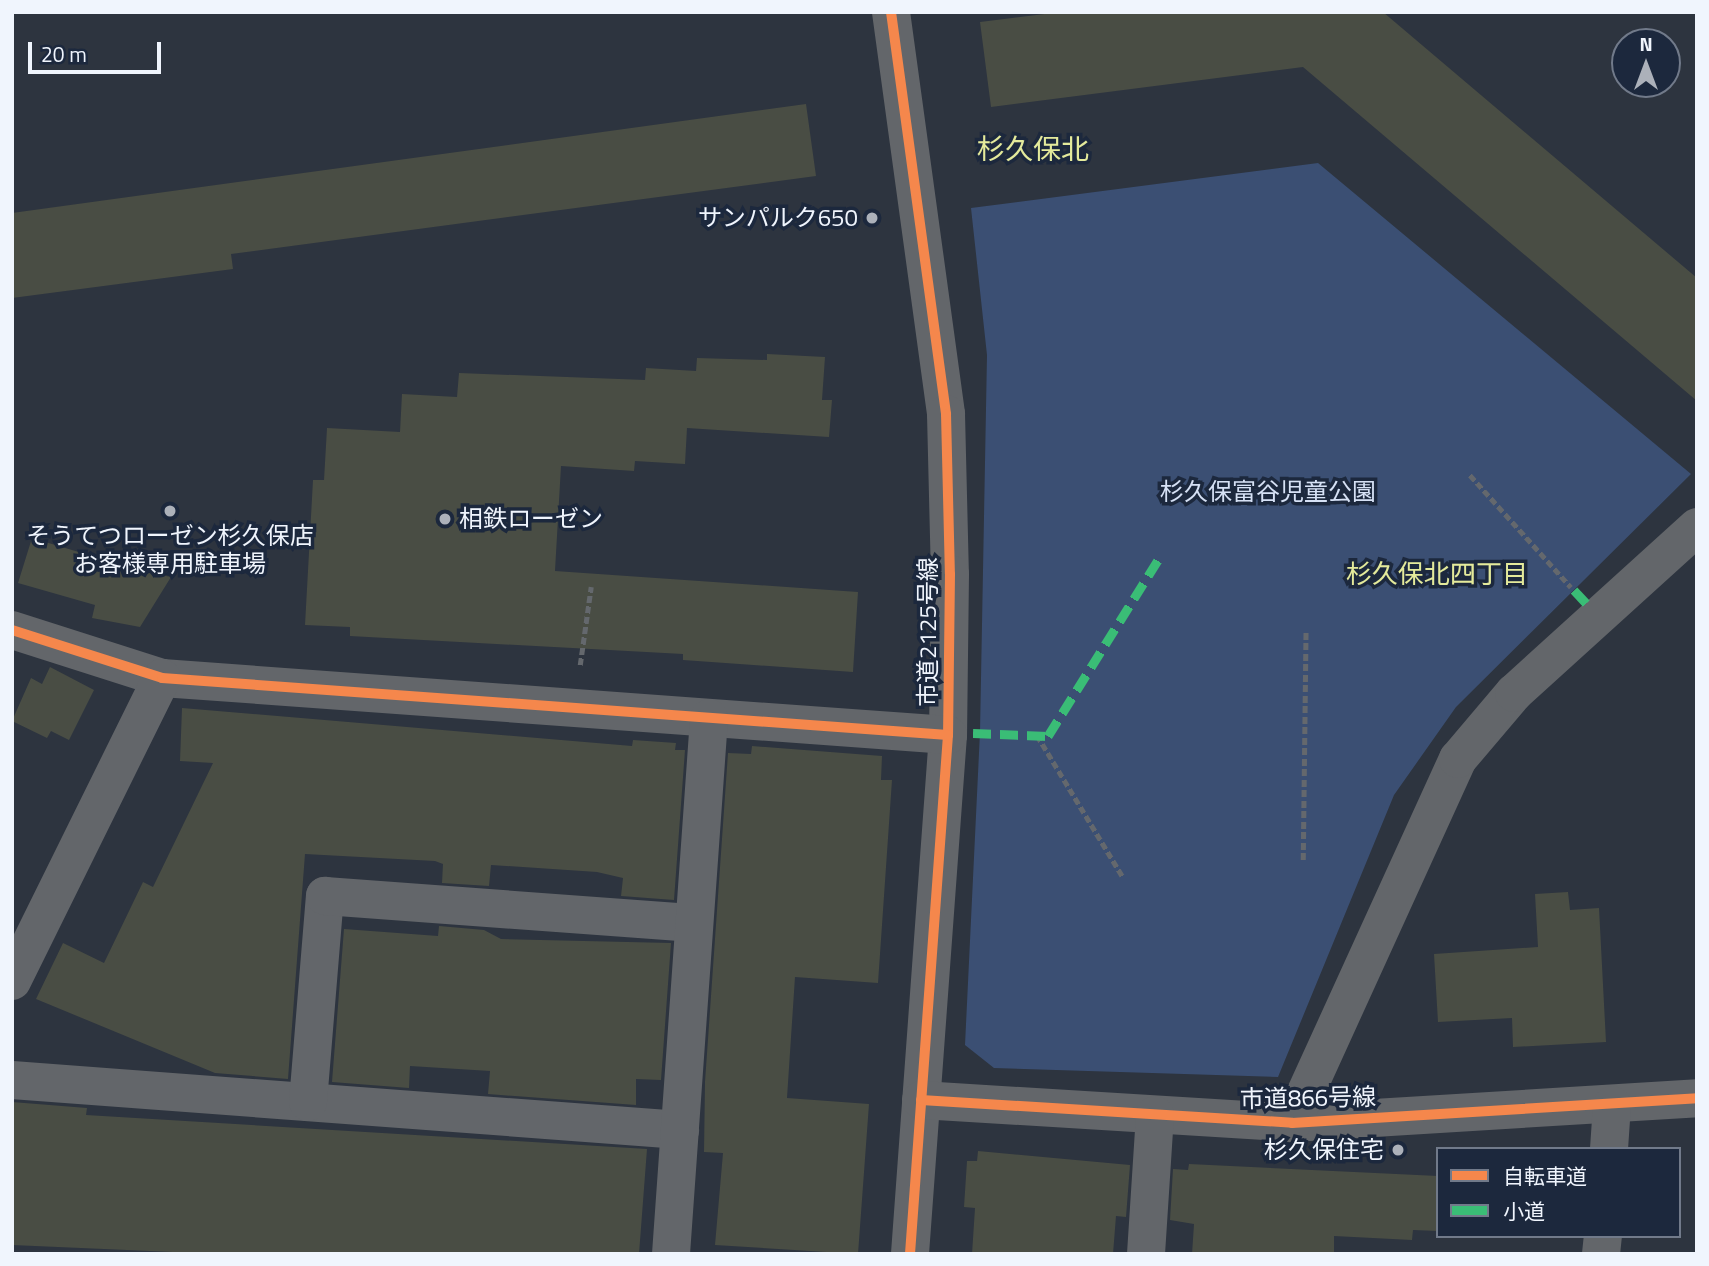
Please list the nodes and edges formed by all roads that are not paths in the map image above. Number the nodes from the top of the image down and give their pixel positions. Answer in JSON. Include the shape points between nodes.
{"nodes":[{"id":1,"x":891,"y":12,"type":"edge"},
{"id":2,"x":1697,"y":527,"type":"edge"},
{"id":3,"x":12,"y":630,"type":"edge"},
{"id":4,"x":163,"y":678,"type":"junction"},
{"id":5,"x":709,"y":718,"type":"junction"},
{"id":6,"x":948,"y":735,"type":"junction"},
{"id":7,"x":25,"y":916,"type":"edge"},
{"id":8,"x":694,"y":923,"type":"junction"},
{"id":9,"x":12,"y":981,"type":"edge"},
{"id":10,"x":12,"y":1080,"type":"edge"},
{"id":11,"x":1697,"y":1098,"type":"edge"},
{"id":12,"x":920,"y":1100,"type":"junction"},
{"id":13,"x":308,"y":1102,"type":"junction"},
{"id":14,"x":1612,"y":1104,"type":"junction"},
{"id":15,"x":1156,"y":1115,"type":"junction"},
{"id":16,"x":1292,"y":1123,"type":"junction"},
{"id":17,"x":680,"y":1130,"type":"junction"},
{"id":18,"x":1609,"y":1147,"type":"edge"},
{"id":19,"x":671,"y":1254,"type":"edge"},
{"id":20,"x":910,"y":1254,"type":"edge"},
{"id":21,"x":1146,"y":1254,"type":"edge"}],
"edges":[{"from":1,"to":6,"type":"street","name":"市道2125号線","via":[[946,414]]},
{"from":2,"to":16,"type":"street","via":[[1514,693],[1458,759],[1425,820]]},
{"from":3,"to":4,"type":"street"},
{"from":4,"to":5,"type":"street"},
{"from":4,"to":7,"type":"street"},
{"from":5,"to":6,"type":"street"},
{"from":5,"to":8,"type":"street"},
{"from":6,"to":12,"type":"street","name":"市道2125号線"},
{"from":7,"to":9,"type":"street"},
{"from":8,"to":13,"type":"street","via":[[325,896]]},
{"from":8,"to":17,"type":"street"},
{"from":10,"to":13,"type":"street"},
{"from":11,"to":14,"type":"street","name":"市道866号線"},
{"from":12,"to":15,"type":"street","name":"市道866号線"},
{"from":12,"to":20,"type":"street","name":"市道2125号線"},
{"from":13,"to":17,"type":"street"},
{"from":14,"to":16,"type":"street","name":"市道866号線"},
{"from":14,"to":18,"type":"street"},
{"from":15,"to":16,"type":"street","name":"市道866号線"},
{"from":15,"to":21,"type":"street"},
{"from":17,"to":19,"type":"street"}]}
